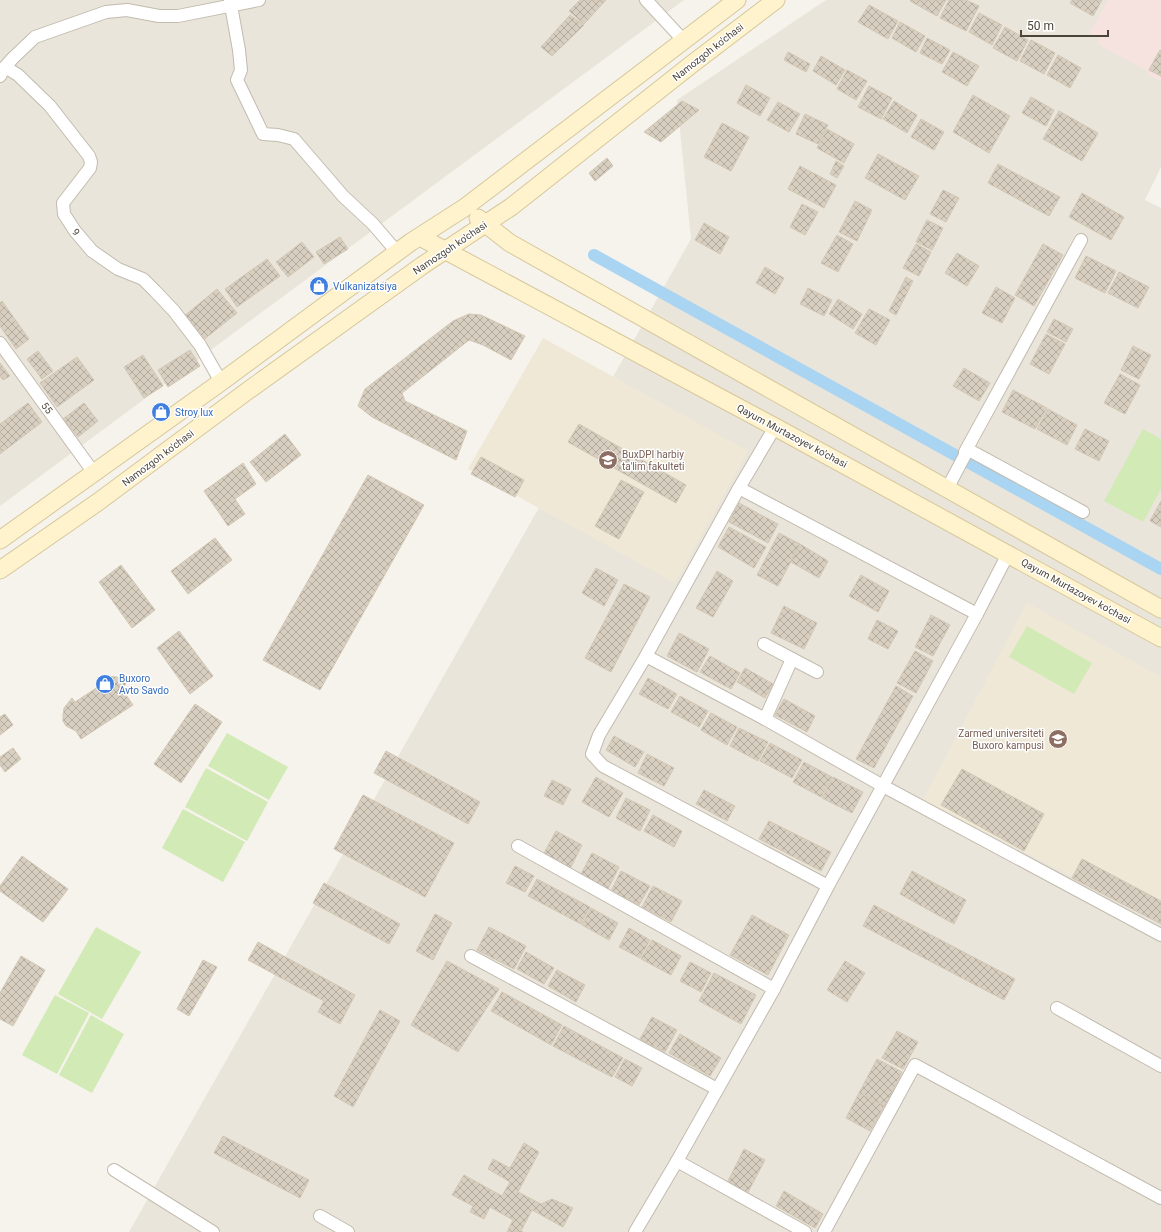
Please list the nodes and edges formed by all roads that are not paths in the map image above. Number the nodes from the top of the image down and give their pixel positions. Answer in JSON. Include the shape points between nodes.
{"nodes":[{"id":1,"x":260,"y":0,"type":"edge"},
{"id":2,"x":646,"y":0,"type":"edge"},
{"id":3,"x":737,"y":0,"type":"edge"},
{"id":4,"x":776,"y":0,"type":"edge"},
{"id":5,"x":231,"y":3,"type":"edge"},
{"id":6,"x":684,"y":41,"type":"junction"},
{"id":7,"x":2,"y":72,"type":"edge"},
{"id":8,"x":464,"y":208,"type":"junction"},
{"id":9,"x":486,"y":224,"type":"junction"},
{"id":10,"x":420,"y":236,"type":"junction"},
{"id":11,"x":1081,"y":240,"type":"dead end"},
{"id":12,"x":445,"y":250,"type":"junction"},
{"id":13,"x":397,"y":252,"type":"junction"},
{"id":14,"x":0,"y":343,"type":"edge"},
{"id":15,"x":221,"y":382,"type":"junction"},
{"id":16,"x":775,"y":427,"type":"junction"},
{"id":17,"x":964,"y":456,"type":"junction"},
{"id":18,"x":94,"y":474,"type":"junction"},
{"id":19,"x":739,"y":488,"type":"junction"},
{"id":20,"x":947,"y":489,"type":"junction"},
{"id":21,"x":1083,"y":512,"type":"dead end"},
{"id":22,"x":0,"y":540,"type":"edge"},
{"id":23,"x":1039,"y":540,"type":"junction"},
{"id":24,"x":1008,"y":554,"type":"junction"},
{"id":25,"x":1026,"y":564,"type":"junction"},
{"id":26,"x":0,"y":570,"type":"edge"},
{"id":27,"x":1161,"y":609,"type":"edge"},
{"id":28,"x":977,"y":614,"type":"junction"},
{"id":29,"x":1161,"y":638,"type":"edge"},
{"id":30,"x":764,"y":644,"type":"dead end"},
{"id":31,"x":646,"y":656,"type":"junction"},
{"id":32,"x":792,"y":660,"type":"junction"},
{"id":33,"x":817,"y":672,"type":"dead end"},
{"id":34,"x":765,"y":719,"type":"junction"},
{"id":35,"x":883,"y":786,"type":"junction"},
{"id":36,"x":518,"y":846,"type":"dead end"},
{"id":37,"x":828,"y":886,"type":"junction"},
{"id":38,"x":1161,"y":935,"type":"edge"},
{"id":39,"x":471,"y":956,"type":"dead end"},
{"id":40,"x":774,"y":989,"type":"junction"},
{"id":41,"x":1057,"y":1008,"type":"dead end"},
{"id":42,"x":1161,"y":1066,"type":"edge"},
{"id":43,"x":717,"y":1089,"type":"junction"},
{"id":44,"x":677,"y":1162,"type":"junction"},
{"id":45,"x":114,"y":1170,"type":"dead end"},
{"id":46,"x":1161,"y":1198,"type":"edge"},
{"id":47,"x":320,"y":1216,"type":"dead end"},
{"id":48,"x":214,"y":1232,"type":"edge"},
{"id":49,"x":348,"y":1232,"type":"edge"},
{"id":50,"x":635,"y":1232,"type":"edge"},
{"id":51,"x":803,"y":1232,"type":"edge"},
{"id":52,"x":824,"y":1232,"type":"edge"}],
"edges":[{"from":1,"to":5,"type":"street"},
{"from":2,"to":6,"type":"street"},
{"from":3,"to":6,"type":"main road"},
{"from":4,"to":9,"type":"main road","name":"Namozgoh ko'chasi","via":[[512,207]]},
{"from":5,"to":7,"type":"street","via":[[178,16],[160,16],[127,10],[106,12],[35,38]]},
{"from":5,"to":13,"type":"street","via":[[240,50],[241,70],[237,80],[263,134],[294,139],[343,196],[373,224]]},
{"from":6,"to":8,"type":"main road"},
{"from":7,"to":15,"type":"street","name":"9","via":[[15,73],[50,106],[89,156],[90,168],[63,203],[64,214],[75,231],[92,251],[118,269],[143,279],[155,291],[174,311],[200,346]]},
{"from":8,"to":9,"type":"main road"},
{"from":8,"to":10,"type":"main road"},
{"from":9,"to":12,"type":"main road","name":"Namozgoh ko'chasi"},
{"from":9,"to":20,"type":"main road","via":[[517,247]]},
{"from":10,"to":12,"type":"main road","name":"Qayum Murtazoyev ko'chasi"},
{"from":10,"to":13,"type":"main road"},
{"from":11,"to":17,"type":"street"},
{"from":12,"to":16,"type":"main road","name":"Qayum Murtazoyev ko'chasi"},
{"from":12,"to":26,"type":"main road","name":"Namozgoh ko'chasi","via":[[98,502]]},
{"from":13,"to":15,"type":"main road"},
{"from":14,"to":18,"type":"street","name":"55"},
{"from":15,"to":18,"type":"main road"},
{"from":16,"to":19,"type":"street"},
{"from":16,"to":24,"type":"main road","name":"Qayum Murtazoyev ko'chasi"},
{"from":17,"to":20,"type":"street"},
{"from":17,"to":21,"type":"street"},
{"from":18,"to":22,"type":"main road"},
{"from":19,"to":28,"type":"street"},
{"from":19,"to":31,"type":"street"},
{"from":20,"to":23,"type":"main road"},
{"from":23,"to":25,"type":"main road"},
{"from":23,"to":27,"type":"main road"},
{"from":24,"to":25,"type":"main road","name":"Qayum Murtazoyev ko'chasi"},
{"from":24,"to":28,"type":"street"},
{"from":25,"to":29,"type":"main road","name":"Qayum Murtazoyev ko'chasi"},
{"from":28,"to":35,"type":"street"},
{"from":30,"to":32,"type":"street"},
{"from":31,"to":34,"type":"street"},
{"from":31,"to":37,"type":"street","via":[[599,735],[592,754],[603,766]]},
{"from":32,"to":33,"type":"street"},
{"from":32,"to":34,"type":"street"},
{"from":34,"to":35,"type":"street"},
{"from":35,"to":37,"type":"street"},
{"from":35,"to":38,"type":"street"},
{"from":36,"to":40,"type":"street"},
{"from":37,"to":40,"type":"street"},
{"from":39,"to":43,"type":"street"},
{"from":40,"to":43,"type":"street"},
{"from":41,"to":42,"type":"street"},
{"from":43,"to":44,"type":"street"},
{"from":44,"to":50,"type":"street"},
{"from":44,"to":51,"type":"street"},
{"from":45,"to":48,"type":"street"},
{"from":46,"to":52,"type":"street","via":[[915,1065]]},
{"from":47,"to":49,"type":"street"}]}
